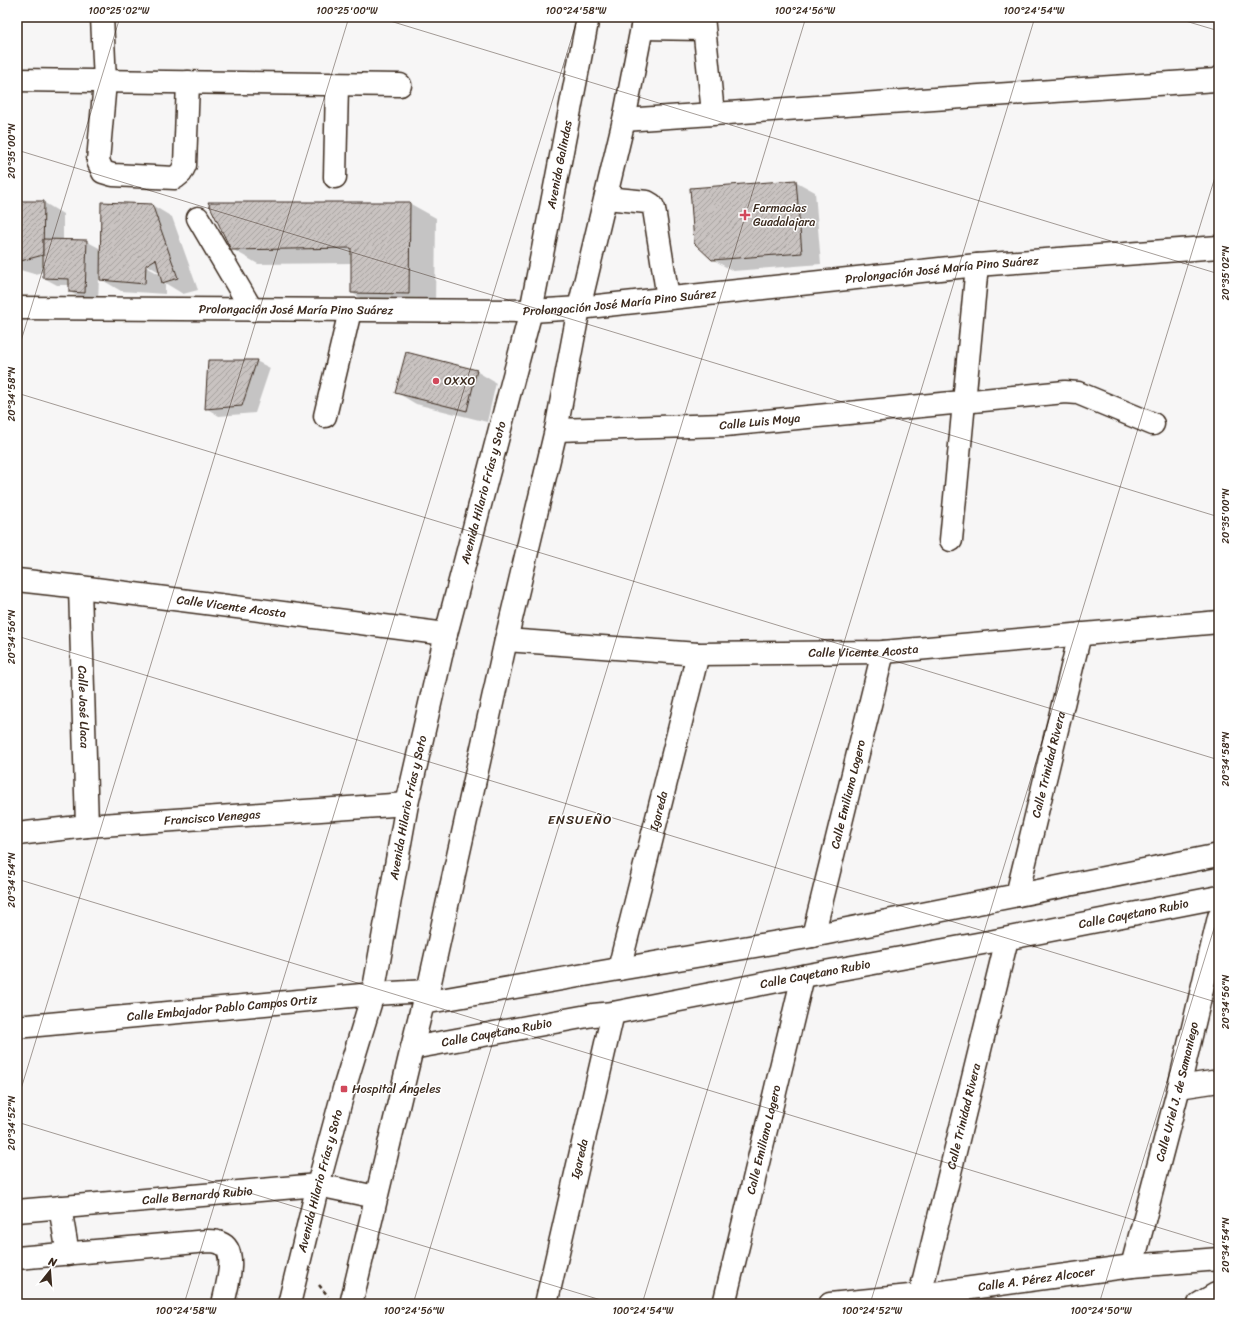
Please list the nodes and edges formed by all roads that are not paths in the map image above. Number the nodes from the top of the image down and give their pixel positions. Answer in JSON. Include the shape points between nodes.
{"nodes":[{"id":1,"x":102,"y":17,"type":"edge"},
{"id":2,"x":588,"y":17,"type":"edge"},
{"id":3,"x":643,"y":22,"type":"edge"},
{"id":4,"x":703,"y":23,"type":"edge"},
{"id":5,"x":1219,"y":78,"type":"edge"},
{"id":6,"x":17,"y":80,"type":"edge"},
{"id":7,"x":105,"y":82,"type":"junction"},
{"id":8,"x":188,"y":82,"type":"junction"},
{"id":9,"x":337,"y":85,"type":"junction"},
{"id":10,"x":400,"y":85,"type":"dead end"},
{"id":11,"x":712,"y":113,"type":"junction"},
{"id":12,"x":624,"y":120,"type":"junction"},
{"id":13,"x":335,"y":177,"type":"dead end"},
{"id":14,"x":606,"y":198,"type":"junction"},
{"id":15,"x":198,"y":218,"type":"dead end"},
{"id":16,"x":1219,"y":247,"type":"edge"},
{"id":17,"x":977,"y":265,"type":"junction"},
{"id":18,"x":668,"y":298,"type":"junction"},
{"id":19,"x":17,"y":308,"type":"edge"},
{"id":20,"x":579,"y":308,"type":"junction"},
{"id":21,"x":252,"y":310,"type":"junction"},
{"id":22,"x":350,"y":311,"type":"junction"},
{"id":23,"x":531,"y":311,"type":"junction"},
{"id":24,"x":964,"y":401,"type":"junction"},
{"id":25,"x":325,"y":416,"type":"dead end"},
{"id":26,"x":1154,"y":424,"type":"dead end"},
{"id":27,"x":556,"y":430,"type":"junction"},
{"id":28,"x":951,"y":540,"type":"dead end"},
{"id":29,"x":17,"y":580,"type":"edge"},
{"id":30,"x":80,"y":587,"type":"junction"},
{"id":31,"x":1219,"y":622,"type":"edge"},
{"id":32,"x":446,"y":634,"type":"junction"},
{"id":33,"x":1080,"y":634,"type":"junction"},
{"id":34,"x":506,"y":640,"type":"junction"},
{"id":35,"x":883,"y":652,"type":"junction"},
{"id":36,"x":698,"y":654,"type":"junction"},
{"id":37,"x":407,"y":804,"type":"junction"},
{"id":38,"x":87,"y":826,"type":"junction"},
{"id":39,"x":17,"y":834,"type":"edge"},
{"id":40,"x":1219,"y":855,"type":"edge"},
{"id":41,"x":1017,"y":896,"type":"junction"},
{"id":42,"x":1219,"y":897,"type":"edge"},
{"id":43,"x":1219,"y":917,"type":"edge"},
{"id":44,"x":813,"y":936,"type":"junction"},
{"id":45,"x":1007,"y":939,"type":"junction"},
{"id":46,"x":619,"y":968,"type":"junction"},
{"id":47,"x":803,"y":976,"type":"junction"},
{"id":48,"x":373,"y":994,"type":"junction"},
{"id":49,"x":426,"y":997,"type":"junction"},
{"id":50,"x":613,"y":1013,"type":"junction"},
{"id":51,"x":17,"y":1027,"type":"edge"},
{"id":52,"x":412,"y":1048,"type":"junction"},
{"id":53,"x":1219,"y":1081,"type":"edge"},
{"id":54,"x":1179,"y":1087,"type":"junction"},
{"id":55,"x":318,"y":1185,"type":"junction"},
{"id":56,"x":376,"y":1196,"type":"junction"},
{"id":57,"x":60,"y":1207,"type":"junction"},
{"id":58,"x":17,"y":1210,"type":"edge"},
{"id":59,"x":68,"y":1254,"type":"junction"},
{"id":60,"x":17,"y":1258,"type":"edge"},
{"id":61,"x":1219,"y":1259,"type":"edge"},
{"id":62,"x":1132,"y":1266,"type":"junction"},
{"id":63,"x":920,"y":1294,"type":"junction"},
{"id":64,"x":1219,"y":1294,"type":"edge"},
{"id":65,"x":223,"y":1304,"type":"edge"},
{"id":66,"x":289,"y":1304,"type":"edge"},
{"id":67,"x":351,"y":1304,"type":"edge"},
{"id":68,"x":546,"y":1304,"type":"edge"},
{"id":69,"x":724,"y":1304,"type":"edge"},
{"id":70,"x":830,"y":1304,"type":"edge"},
{"id":71,"x":1199,"y":1304,"type":"edge"}],
"edges":[{"from":1,"to":7,"type":"street"},
{"from":2,"to":23,"type":"street","name":"Avenida Galindas"},
{"from":3,"to":4,"type":"street"},
{"from":3,"to":12,"type":"street"},
{"from":4,"to":11,"type":"street"},
{"from":5,"to":11,"type":"street"},
{"from":6,"to":7,"type":"street"},
{"from":7,"to":8,"type":"street"},
{"from":7,"to":8,"type":"street","via":[[98,161],[103,172],[113,176],[175,178],[185,165]]},
{"from":8,"to":9,"type":"street"},
{"from":9,"to":10,"type":"street"},
{"from":9,"to":13,"type":"street"},
{"from":11,"to":12,"type":"street"},
{"from":12,"to":14,"type":"street"},
{"from":14,"to":18,"type":"street","via":[[647,202],[652,205]]},
{"from":14,"to":20,"type":"street"},
{"from":15,"to":21,"type":"street"},
{"from":16,"to":17,"type":"street","name":"Prolongación José María Pino Suárez"},
{"from":17,"to":18,"type":"street","name":"Prolongación José María Pino Suárez"},
{"from":17,"to":24,"type":"street"},
{"from":18,"to":20,"type":"street","name":"Prolongación José María Pino Suárez"},
{"from":19,"to":21,"type":"street","name":"Prolongación José María Pino Suárez"},
{"from":20,"to":23,"type":"street","name":"Prolongación José María Pino Suárez"},
{"from":20,"to":27,"type":"street"},
{"from":21,"to":22,"type":"street","name":"Prolongación José María Pino Suárez"},
{"from":22,"to":23,"type":"street","name":"Prolongación José María Pino Suárez"},
{"from":22,"to":25,"type":"street"},
{"from":23,"to":32,"type":"street","name":"Avenida Hilario Frías y Soto"},
{"from":24,"to":26,"type":"street","name":"Calle Luis Moya","via":[[1078,393]]},
{"from":24,"to":27,"type":"street","name":"Calle Luis Moya","via":[[725,424]]},
{"from":24,"to":28,"type":"street"},
{"from":27,"to":34,"type":"street"},
{"from":29,"to":30,"type":"street","name":"Calle Vicente Acosta"},
{"from":30,"to":32,"type":"street","name":"Calle Vicente Acosta"},
{"from":30,"to":38,"type":"street","name":"Calle José Llaca"},
{"from":31,"to":33,"type":"street","name":"Calle Vicente Acosta"},
{"from":32,"to":37,"type":"street","name":"Avenida Hilario Frías y Soto"},
{"from":33,"to":35,"type":"street","name":"Calle Vicente Acosta"},
{"from":33,"to":41,"type":"street","name":"Calle Trinidad Rivera"},
{"from":34,"to":36,"type":"street","name":"Calle Vicente Acosta"},
{"from":34,"to":49,"type":"street"},
{"from":35,"to":36,"type":"street","name":"Calle Vicente Acosta"},
{"from":35,"to":44,"type":"street","name":"Calle Emiliano Logero"},
{"from":36,"to":46,"type":"street","name":"Igareda"},
{"from":37,"to":38,"type":"street","name":"Francisco Venegas"},
{"from":37,"to":48,"type":"street","name":"Avenida Hilario Frías y Soto"},
{"from":38,"to":39,"type":"street","name":"Francisco Venegas"},
{"from":40,"to":41,"type":"street"},
{"from":41,"to":44,"type":"street"},
{"from":42,"to":45,"type":"street","name":"Calle Cayetano Rubio"},
{"from":43,"to":54,"type":"street","name":"Calle Uriel J. de Samaniego"},
{"from":44,"to":46,"type":"street"},
{"from":45,"to":47,"type":"street","name":"Calle Cayetano Rubio"},
{"from":45,"to":63,"type":"street","name":"Calle Trinidad Rivera"},
{"from":46,"to":49,"type":"street"},
{"from":47,"to":50,"type":"street","name":"Calle Cayetano Rubio"},
{"from":47,"to":69,"type":"street","name":"Calle Emiliano Logero"},
{"from":48,"to":49,"type":"street","name":"Calle Embajador Pablo Campos Ortiz"},
{"from":48,"to":51,"type":"street","name":"Calle Embajador Pablo Campos Ortiz"},
{"from":48,"to":55,"type":"street","name":"Avenida Hilario Frías y Soto"},
{"from":49,"to":52,"type":"street"},
{"from":50,"to":52,"type":"street","name":"Calle Cayetano Rubio"},
{"from":50,"to":68,"type":"street","name":"Igareda"},
{"from":52,"to":56,"type":"street"},
{"from":53,"to":54,"type":"street"},
{"from":54,"to":62,"type":"street","name":"Calle Uriel J. de Samaniego"},
{"from":55,"to":56,"type":"street","name":"Calle Bernardo Rubio"},
{"from":55,"to":57,"type":"street","name":"Calle Bernardo Rubio"},
{"from":55,"to":66,"type":"street","name":"Avenida Hilario Frías y Soto"},
{"from":56,"to":67,"type":"street"},
{"from":57,"to":58,"type":"street","name":"Calle Bernardo Rubio"},
{"from":57,"to":59,"type":"street"},
{"from":59,"to":60,"type":"street"},
{"from":59,"to":65,"type":"street","via":[[208,1241],[221,1243],[230,1252],[231,1262]]},
{"from":61,"to":62,"type":"street","name":"Calle A. Pérez Alcocer"},
{"from":62,"to":63,"type":"street","name":"Calle A. Pérez Alcocer"},
{"from":63,"to":70,"type":"street","name":"Calle A. Pérez Alcocer"},
{"from":64,"to":71,"type":"street"}]}
